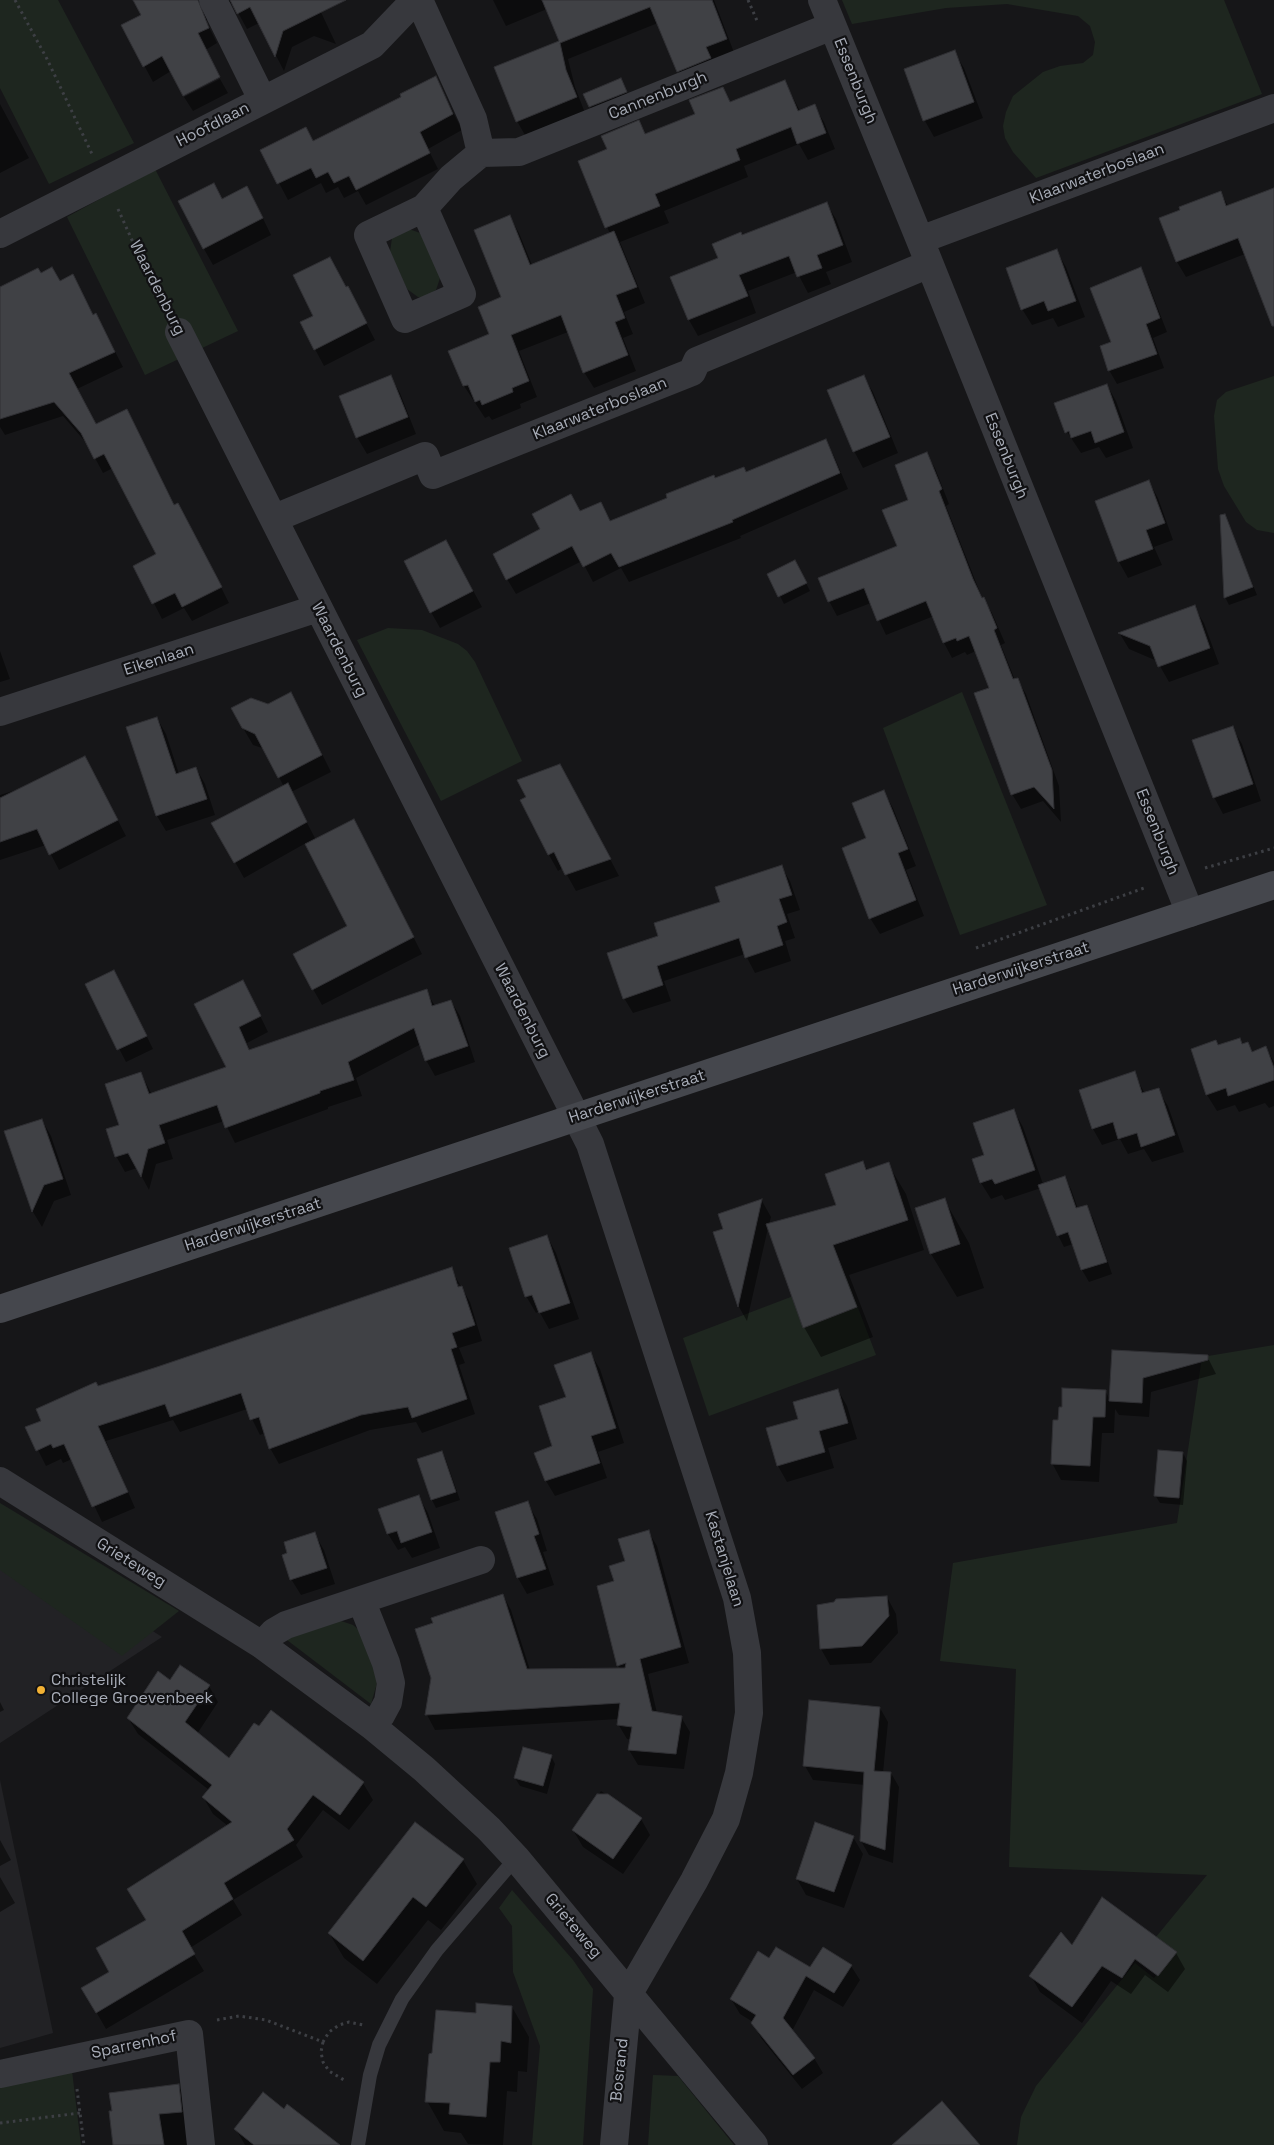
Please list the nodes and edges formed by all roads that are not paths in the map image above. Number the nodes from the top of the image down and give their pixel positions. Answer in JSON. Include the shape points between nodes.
{"nodes":[{"id":1,"x":213,"y":0,"type":"edge"},
{"id":2,"x":415,"y":0,"type":"edge"},
{"id":3,"x":419,"y":0,"type":"edge"},
{"id":4,"x":822,"y":0,"type":"edge"},
{"id":5,"x":832,"y":26,"type":"junction"},
{"id":6,"x":262,"y":100,"type":"junction"},
{"id":7,"x":1274,"y":108,"type":"edge"},
{"id":8,"x":481,"y":153,"type":"junction"},
{"id":9,"x":424,"y":208,"type":"dead end"},
{"id":10,"x":0,"y":234,"type":"edge"},
{"id":11,"x":925,"y":252,"type":"junction"},
{"id":12,"x":179,"y":332,"type":"road end"},
{"id":13,"x":275,"y":518,"type":"junction"},
{"id":14,"x":318,"y":608,"type":"junction"},
{"id":15,"x":0,"y":712,"type":"edge"},
{"id":16,"x":1274,"y":885,"type":"edge"},
{"id":17,"x":1190,"y":913,"type":"junction"},
{"id":18,"x":576,"y":1117,"type":"junction"},
{"id":19,"x":0,"y":1309,"type":"edge"},
{"id":20,"x":0,"y":1481,"type":"edge"},
{"id":21,"x":481,"y":1560,"type":"dead end"},
{"id":22,"x":361,"y":1600,"type":"junction"},
{"id":23,"x":262,"y":1645,"type":"junction"},
{"id":24,"x":372,"y":1726,"type":"junction"},
{"id":25,"x":516,"y":1858,"type":"junction"},
{"id":26,"x":628,"y":1995,"type":"junction"},
{"id":27,"x":0,"y":2074,"type":"edge"},
{"id":28,"x":201,"y":2145,"type":"edge"},
{"id":29,"x":358,"y":2145,"type":"edge"},
{"id":30,"x":614,"y":2145,"type":"edge"},
{"id":31,"x":754,"y":2145,"type":"edge"}],
"edges":[{"from":1,"to":6,"type":"street"},
{"from":2,"to":6,"type":"street","name":"Hoofdlaan","via":[[372,46]]},
{"from":3,"to":8,"type":"street","via":[[473,119]]},
{"from":4,"to":5,"type":"street","name":"Essenburgh"},
{"from":5,"to":8,"type":"street","name":"Cannenburgh","via":[[519,152]]},
{"from":5,"to":11,"type":"street","name":"Essenburgh"},
{"from":6,"to":10,"type":"street","name":"Hoofdlaan"},
{"from":7,"to":11,"type":"street","name":"Klaarwaterboslaan"},
{"from":8,"to":9,"type":"street"},
{"from":11,"to":13,"type":"street","name":"Klaarwaterboslaan","via":[[697,361],[692,372],[433,475],[425,456]]},
{"from":11,"to":17,"type":"street","name":"Essenburgh"},
{"from":12,"to":13,"type":"street","name":"Waardenburg"},
{"from":13,"to":14,"type":"street","name":"Waardenburg"},
{"from":14,"to":15,"type":"street","name":"Eikenlaan"},
{"from":14,"to":18,"type":"street","name":"Waardenburg"},
{"from":16,"to":17,"type":"main road","name":"Harderwijkerstraat"},
{"from":17,"to":18,"type":"main road","name":"Harderwijkerstraat"},
{"from":18,"to":19,"type":"main road","name":"Harderwijkerstraat"},
{"from":18,"to":26,"type":"street","name":"Kastanjelaan","via":[[590,1144],[729,1571],[747,1653],[749,1713],[739,1773],[726,1819]]},
{"from":20,"to":23,"type":"street","name":"Grieteweg"},
{"from":21,"to":22,"type":"street"},
{"from":22,"to":23,"type":"street","via":[[286,1625]]},
{"from":22,"to":24,"type":"street","via":[[391,1683],[388,1702]]},
{"from":23,"to":24,"type":"street","name":"Grieteweg"},
{"from":24,"to":25,"type":"street","name":"Grieteweg","via":[[460,1800]]},
{"from":25,"to":26,"type":"street","name":"Grieteweg"},
{"from":25,"to":29,"type":"lane","via":[[443,1943],[402,1999],[379,2045],[370,2075]]},
{"from":26,"to":30,"type":"street","name":"Bosrand"},
{"from":26,"to":31,"type":"street","name":"Grieteweg"},
{"from":27,"to":28,"type":"street","name":"Sparrenhof","via":[[73,2058],[189,2043]]}]}
